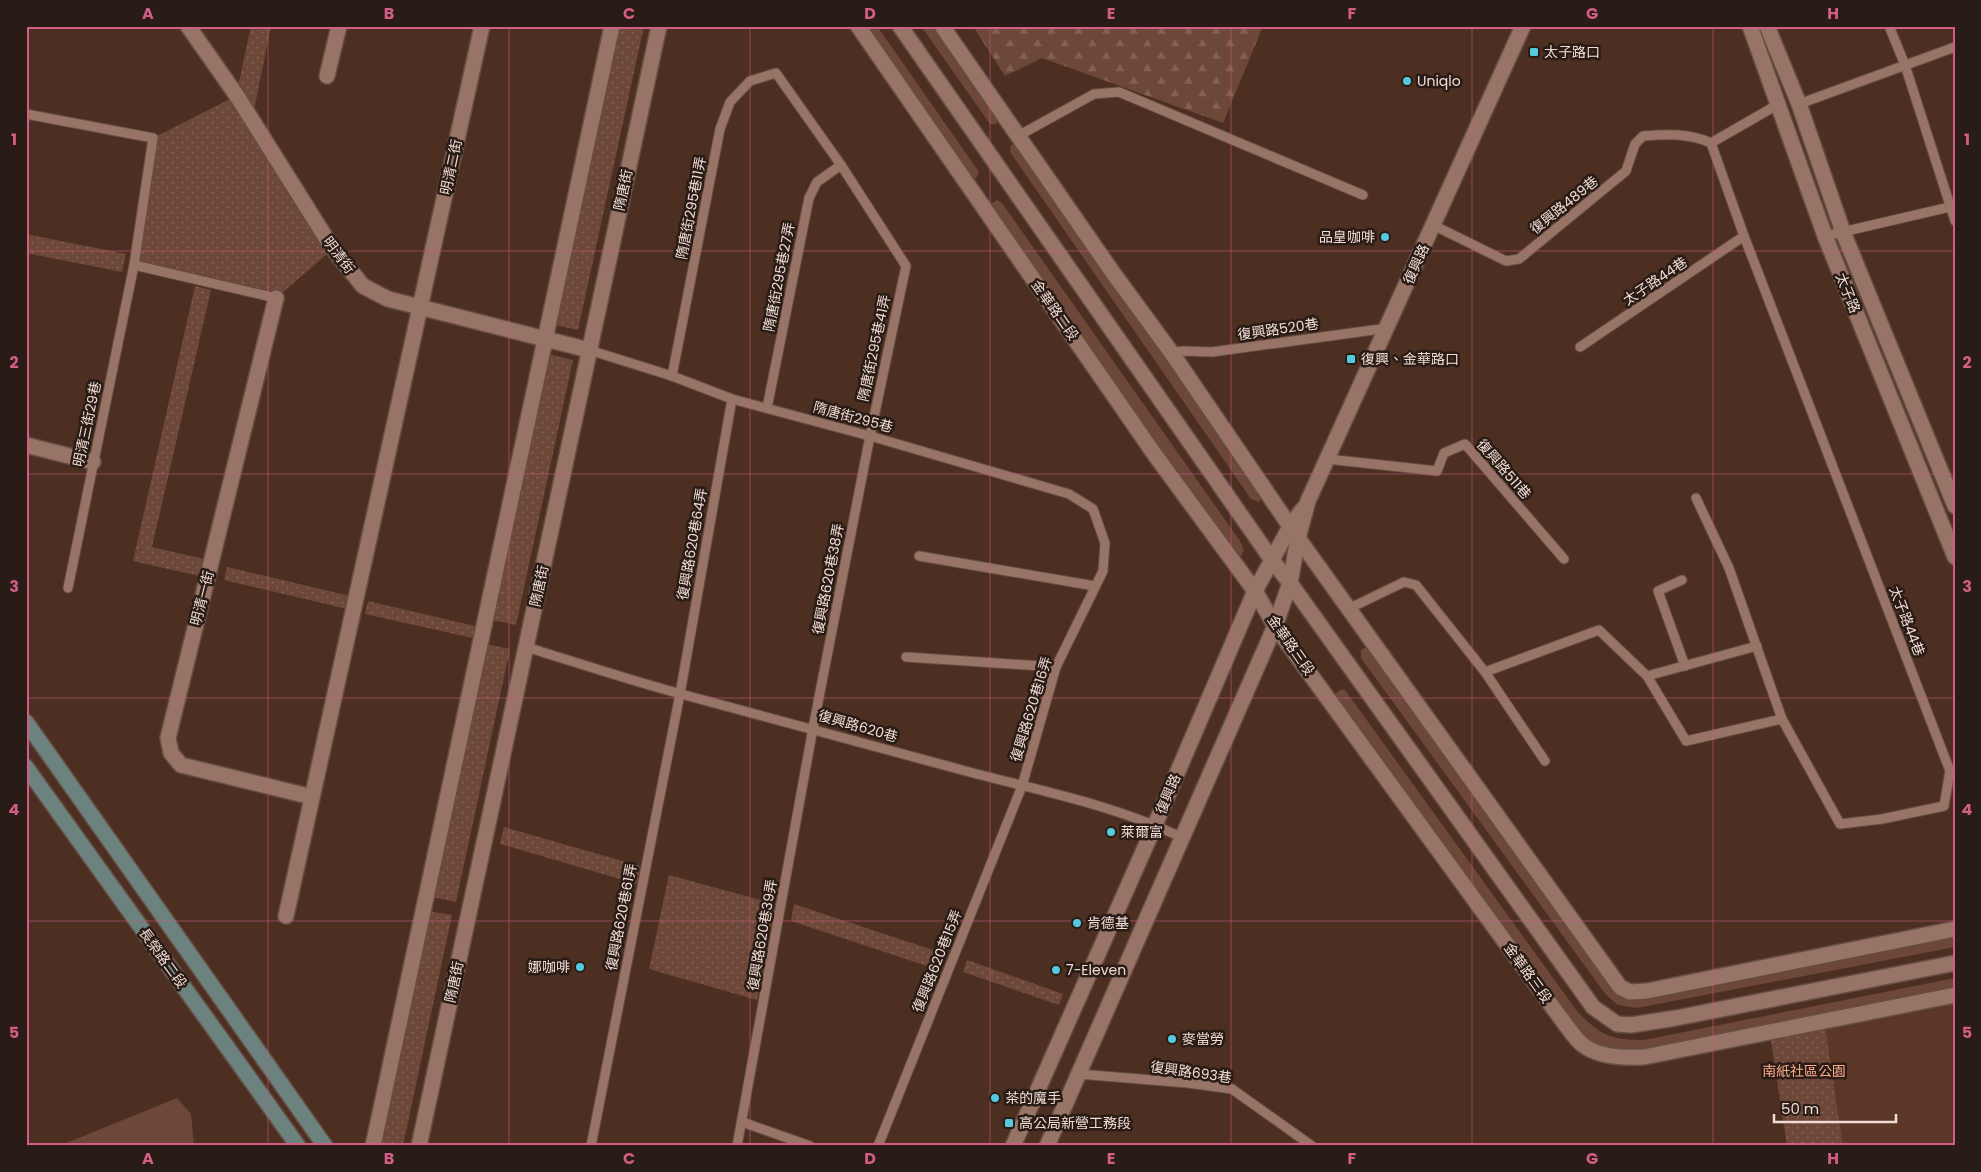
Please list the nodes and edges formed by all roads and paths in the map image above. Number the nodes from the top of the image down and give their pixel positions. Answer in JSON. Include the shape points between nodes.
{"nodes":[{"id":1,"x":188,"y":26,"type":"edge"},
{"id":2,"x":339,"y":26,"type":"edge"},
{"id":3,"x":482,"y":26,"type":"edge"},
{"id":4,"x":612,"y":26,"type":"edge"},
{"id":5,"x":659,"y":26,"type":"edge"},
{"id":6,"x":858,"y":26,"type":"edge"},
{"id":7,"x":900,"y":26,"type":"edge"},
{"id":8,"x":942,"y":26,"type":"edge"},
{"id":9,"x":1523,"y":26,"type":"edge"},
{"id":10,"x":1750,"y":26,"type":"edge"},
{"id":11,"x":1767,"y":26,"type":"edge"},
{"id":12,"x":1889,"y":26,"type":"edge"},
{"id":13,"x":1955,"y":47,"type":"edge"},
{"id":14,"x":1906,"y":65,"type":"junction"},
{"id":15,"x":327,"y":76,"type":"dead end"},
{"id":16,"x":1799,"y":104,"type":"junction"},
{"id":17,"x":1777,"y":105,"type":"junction"},
{"id":18,"x":26,"y":114,"type":"edge"},
{"id":19,"x":1018,"y":136,"type":"junction"},
{"id":20,"x":1711,"y":143,"type":"junction"},
{"id":21,"x":841,"y":165,"type":"junction"},
{"id":22,"x":1363,"y":195,"type":"dead end"},
{"id":23,"x":1952,"y":206,"type":"edge"},
{"id":24,"x":1955,"y":221,"type":"edge"},
{"id":25,"x":1433,"y":225,"type":"junction"},
{"id":26,"x":1843,"y":232,"type":"junction"},
{"id":27,"x":1744,"y":236,"type":"junction"},
{"id":28,"x":1825,"y":236,"type":"junction"},
{"id":29,"x":134,"y":266,"type":"junction"},
{"id":30,"x":276,"y":298,"type":"joint"},
{"id":31,"x":420,"y":308,"type":"junction"},
{"id":32,"x":1388,"y":328,"type":"junction"},
{"id":33,"x":545,"y":340,"type":"junction"},
{"id":34,"x":1580,"y":347,"type":"dead end"},
{"id":35,"x":589,"y":350,"type":"junction"},
{"id":36,"x":1171,"y":352,"type":"junction"},
{"id":37,"x":672,"y":376,"type":"junction"},
{"id":38,"x":732,"y":399,"type":"junction"},
{"id":39,"x":767,"y":408,"type":"junction"},
{"id":40,"x":870,"y":436,"type":"junction"},
{"id":41,"x":26,"y":445,"type":"edge"},
{"id":42,"x":1327,"y":460,"type":"junction"},
{"id":43,"x":92,"y":462,"type":"junction"},
{"id":44,"x":1696,"y":498,"type":"dead end"},
{"id":45,"x":1955,"y":506,"type":"edge"},
{"id":46,"x":1099,"y":522,"type":"joint"},
{"id":47,"x":1294,"y":532,"type":"junction"},
{"id":48,"x":919,"y":556,"type":"dead end"},
{"id":49,"x":1955,"y":557,"type":"edge"},
{"id":50,"x":1564,"y":558,"type":"dead end"},
{"id":51,"x":1272,"y":560,"type":"junction"},
{"id":52,"x":1682,"y":580,"type":"dead end"},
{"id":53,"x":1290,"y":583,"type":"junction"},
{"id":54,"x":1095,"y":586,"type":"junction"},
{"id":55,"x":68,"y":588,"type":"dead end"},
{"id":56,"x":1255,"y":591,"type":"junction"},
{"id":57,"x":1348,"y":609,"type":"junction"},
{"id":58,"x":1275,"y":626,"type":"junction"},
{"id":59,"x":1757,"y":646,"type":"junction"},
{"id":60,"x":526,"y":647,"type":"junction"},
{"id":61,"x":906,"y":658,"type":"dead end"},
{"id":62,"x":1685,"y":666,"type":"junction"},
{"id":63,"x":1056,"y":667,"type":"junction"},
{"id":64,"x":1485,"y":672,"type":"junction"},
{"id":65,"x":1647,"y":676,"type":"junction"},
{"id":66,"x":680,"y":694,"type":"junction"},
{"id":67,"x":1782,"y":719,"type":"junction"},
{"id":68,"x":26,"y":722,"type":"edge"},
{"id":69,"x":814,"y":728,"type":"junction"},
{"id":70,"x":1545,"y":761,"type":"dead end"},
{"id":71,"x":26,"y":767,"type":"edge"},
{"id":72,"x":1022,"y":786,"type":"junction"},
{"id":73,"x":312,"y":797,"type":"junction"},
{"id":74,"x":1155,"y":825,"type":"junction"},
{"id":75,"x":1181,"y":837,"type":"junction"},
{"id":76,"x":122,"y":856,"type":"junction"},
{"id":77,"x":101,"y":870,"type":"junction"},
{"id":78,"x":286,"y":916,"type":"dead end"},
{"id":79,"x":1955,"y":929,"type":"edge"},
{"id":80,"x":1955,"y":963,"type":"edge"},
{"id":81,"x":1955,"y":996,"type":"edge"},
{"id":82,"x":243,"y":1031,"type":"junction"},
{"id":83,"x":226,"y":1045,"type":"junction"},
{"id":84,"x":1079,"y":1074,"type":"junction"},
{"id":85,"x":742,"y":1122,"type":"junction"},
{"id":86,"x":298,"y":1146,"type":"edge"},
{"id":87,"x":325,"y":1146,"type":"edge"},
{"id":88,"x":373,"y":1146,"type":"edge"},
{"id":89,"x":419,"y":1146,"type":"edge"},
{"id":90,"x":591,"y":1146,"type":"edge"},
{"id":91,"x":737,"y":1146,"type":"edge"},
{"id":92,"x":810,"y":1146,"type":"edge"},
{"id":93,"x":878,"y":1146,"type":"edge"},
{"id":94,"x":1013,"y":1146,"type":"edge"},
{"id":95,"x":1047,"y":1146,"type":"edge"},
{"id":96,"x":1312,"y":1146,"type":"edge"}],
"edges":[{"from":1,"to":31,"type":"street","name":"明清街","via":[[237,96],[333,249],[363,286],[388,300]]},
{"from":2,"to":15,"type":"street"},
{"from":3,"to":31,"type":"street","name":"明清二街"},
{"from":4,"to":33,"type":"street"},
{"from":5,"to":35,"type":"street","name":"隋唐街"},
{"from":6,"to":56,"type":"street","name":"金華路二段","via":[[1155,455]]},
{"from":7,"to":51,"type":"street"},
{"from":8,"to":19,"type":"street"},
{"from":9,"to":25,"type":"street","name":"復興路"},
{"from":10,"to":17,"type":"street","name":"太子路"},
{"from":11,"to":16,"type":"street","name":"太子路"},
{"from":12,"to":14,"type":"lane"},
{"from":13,"to":14,"type":"lane"},
{"from":14,"to":16,"type":"lane"},
{"from":14,"to":23,"type":"lane"},
{"from":16,"to":26,"type":"street","name":"太子路"},
{"from":17,"to":20,"type":"lane"},
{"from":17,"to":28,"type":"street","name":"太子路"},
{"from":18,"to":29,"type":"lane","name":"明清三街29巷","via":[[153,138]]},
{"from":19,"to":22,"type":"lane","via":[[1094,94],[1119,92]]},
{"from":19,"to":36,"type":"street"},
{"from":20,"to":25,"type":"lane","name":"復興路489巷","via":[[1673,133],[1643,136],[1635,144],[1626,172],[1520,259],[1506,262]]},
{"from":20,"to":27,"type":"lane","name":"太子路44巷"},
{"from":21,"to":37,"type":"lane","name":"隋唐街295巷11弄","via":[[776,73],[750,81],[730,102],[720,129]]},
{"from":21,"to":39,"type":"lane","name":"隋唐街295巷27弄","via":[[817,182],[809,198]]},
{"from":21,"to":40,"type":"lane","name":"隋唐街295巷41弄","via":[[906,266]]},
{"from":23,"to":24,"type":"lane"},
{"from":23,"to":26,"type":"lane"},
{"from":25,"to":32,"type":"street","name":"復興路"},
{"from":26,"to":28,"type":"lane"},
{"from":26,"to":45,"type":"street","name":"太子路"},
{"from":27,"to":34,"type":"lane","name":"太子路44巷"},
{"from":27,"to":67,"type":"lane","name":"太子路44巷","via":[[1950,771],[1944,806],[1882,820],[1840,824]]},
{"from":28,"to":49,"type":"street","name":"太子路"},
{"from":29,"to":30,"type":"lane"},
{"from":29,"to":43,"type":"lane","name":"明清三街29巷"},
{"from":30,"to":73,"type":"street","name":"明清一街","via":[[168,738],[171,753],[180,765]]},
{"from":31,"to":33,"type":"street","name":"明清街"},
{"from":31,"to":73,"type":"street"},
{"from":32,"to":36,"type":"lane","name":"復興路520巷","via":[[1212,352]]},
{"from":32,"to":42,"type":"street","name":"復興路"},
{"from":33,"to":35,"type":"street","name":"明清街"},
{"from":33,"to":88,"type":"street"},
{"from":35,"to":37,"type":"lane","name":"隋唐街295巷"},
{"from":35,"to":60,"type":"street","name":"隋唐街"},
{"from":36,"to":47,"type":"street"},
{"from":37,"to":38,"type":"lane","name":"隋唐街295巷"},
{"from":38,"to":39,"type":"lane","name":"隋唐街295巷"},
{"from":38,"to":66,"type":"lane","name":"復興路620巷64弄"},
{"from":39,"to":40,"type":"lane","name":"隋唐街295巷"},
{"from":40,"to":46,"type":"lane","name":"隋唐街295巷","via":[[1069,494],[1093,509]]},
{"from":40,"to":69,"type":"lane","name":"復興路620巷38弄"},
{"from":41,"to":43,"type":"street"},
{"from":42,"to":47,"type":"street","name":"復興路"},
{"from":42,"to":50,"type":"lane","name":"復興路511巷","via":[[1437,471],[1444,454],[1464,444]]},
{"from":43,"to":55,"type":"lane","name":"明清三街29巷"},
{"from":44,"to":59,"type":"lane","via":[[1729,568]]},
{"from":46,"to":54,"type":"lane","name":"復興路620巷16弄","via":[[1105,542],[1102,571]]},
{"from":47,"to":51,"type":"street","name":"復興路"},
{"from":47,"to":53,"type":"street","name":"復興路"},
{"from":47,"to":57,"type":"street"},
{"from":48,"to":54,"type":"lane"},
{"from":51,"to":53,"type":"street"},
{"from":51,"to":56,"type":"street","name":"復興路"},
{"from":52,"to":62,"type":"lane","via":[[1658,591]]},
{"from":53,"to":58,"type":"street","name":"復興路"},
{"from":53,"to":80,"type":"street","via":[[1593,1007],[1617,1024],[1676,1018]]},
{"from":54,"to":63,"type":"lane","name":"復興路620巷16弄"},
{"from":56,"to":58,"type":"street","name":"金華路三段"},
{"from":56,"to":74,"type":"street","name":"復興路"},
{"from":57,"to":64,"type":"lane","via":[[1404,582],[1416,585]]},
{"from":57,"to":79,"type":"street","via":[[1620,987],[1630,992],[1647,991]]},
{"from":58,"to":75,"type":"street","name":"復興路"},
{"from":58,"to":81,"type":"street","name":"金華路三段","via":[[1584,1046],[1623,1058],[1644,1056]]},
{"from":59,"to":62,"type":"lane"},
{"from":59,"to":67,"type":"lane"},
{"from":60,"to":66,"type":"lane","name":"復興路620巷"},
{"from":60,"to":89,"type":"street","name":"隋唐街"},
{"from":61,"to":63,"type":"lane"},
{"from":62,"to":65,"type":"lane"},
{"from":63,"to":72,"type":"lane","name":"復興路620巷16弄"},
{"from":64,"to":65,"type":"lane","via":[[1598,630]]},
{"from":64,"to":70,"type":"lane"},
{"from":65,"to":67,"type":"lane","via":[[1686,741]]},
{"from":66,"to":69,"type":"lane","name":"復興路620巷"},
{"from":66,"to":90,"type":"lane","name":"復興路620巷61弄"},
{"from":68,"to":76,"type":"main road","name":"長榮路二段"},
{"from":69,"to":72,"type":"lane","name":"復興路620巷"},
{"from":69,"to":85,"type":"lane","name":"復興路620巷39弄"},
{"from":71,"to":77,"type":"main road","name":"長榮路二段"},
{"from":72,"to":74,"type":"lane","name":"復興路620巷","via":[[1106,807]]},
{"from":72,"to":93,"type":"lane","name":"復興路620巷15弄"},
{"from":73,"to":78,"type":"street"},
{"from":74,"to":75,"type":"lane","name":"復興路620巷"},
{"from":74,"to":94,"type":"street","name":"復興路"},
{"from":75,"to":84,"type":"street","name":"復興路"},
{"from":76,"to":77,"type":"main road"},
{"from":76,"to":82,"type":"main road","name":"長榮路二段"},
{"from":77,"to":83,"type":"main road","name":"長榮路二段"},
{"from":82,"to":83,"type":"main road"},
{"from":82,"to":87,"type":"main road","name":"長榮路二段"},
{"from":83,"to":86,"type":"main road","name":"長榮路二段"},
{"from":84,"to":95,"type":"street","name":"復興路"},
{"from":84,"to":96,"type":"lane","name":"復興路693巷","via":[[1188,1082],[1232,1089]]},
{"from":85,"to":91,"type":"lane","name":"復興路620巷39弄"},
{"from":85,"to":92,"type":"lane"}]}
